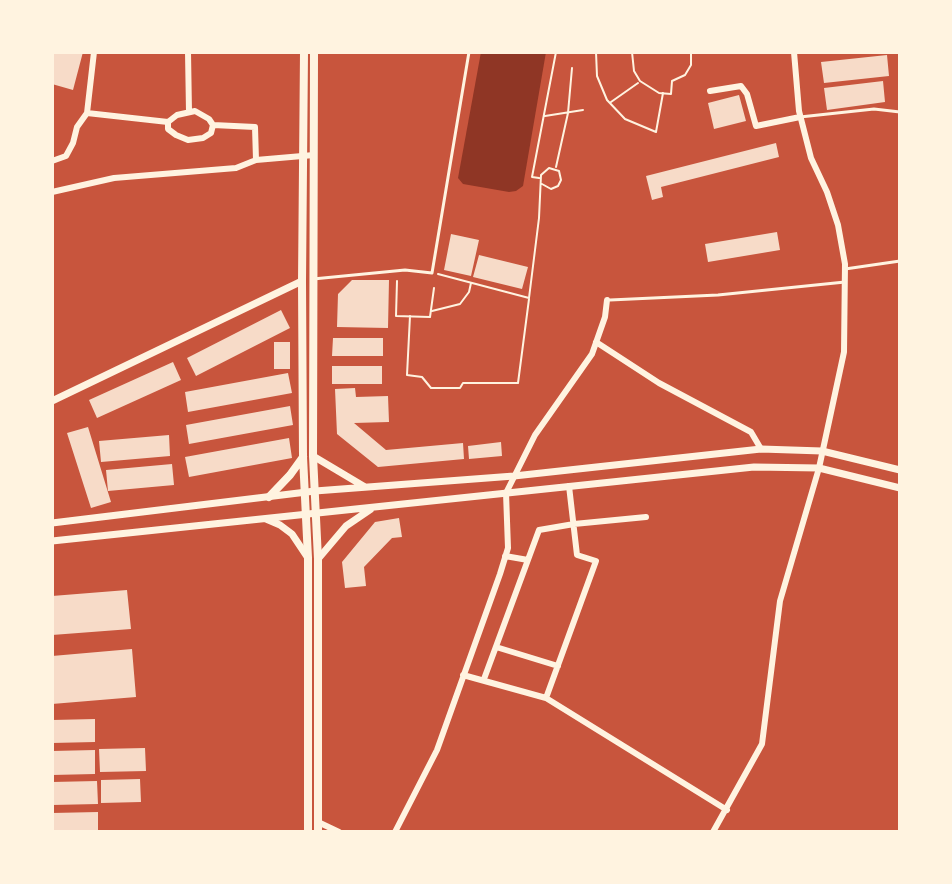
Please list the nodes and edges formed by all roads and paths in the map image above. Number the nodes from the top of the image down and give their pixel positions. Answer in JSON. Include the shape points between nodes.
{"nodes":[{"id":1,"x":94,"y":52,"type":"edge"},
{"id":2,"x":188,"y":52,"type":"edge"},
{"id":3,"x":304,"y":52,"type":"edge"},
{"id":4,"x":314,"y":52,"type":"edge"},
{"id":5,"x":469,"y":52,"type":"edge"},
{"id":6,"x":556,"y":52,"type":"edge"},
{"id":7,"x":596,"y":52,"type":"edge"},
{"id":8,"x":627,"y":52,"type":"edge"},
{"id":9,"x":632,"y":52,"type":"edge"},
{"id":10,"x":691,"y":52,"type":"edge"},
{"id":11,"x":794,"y":52,"type":"edge"},
{"id":12,"x":572,"y":68,"type":"dead end"},
{"id":13,"x":640,"y":81,"type":"junction"},
{"id":14,"x":710,"y":91,"type":"dead end"},
{"id":15,"x":663,"y":93,"type":"junction"},
{"id":16,"x":610,"y":103,"type":"junction"},
{"id":17,"x":583,"y":110,"type":"dead end"},
{"id":18,"x":189,"y":112,"type":"junction"},
{"id":19,"x":900,"y":112,"type":"edge"},
{"id":20,"x":87,"y":113,"type":"junction"},
{"id":21,"x":568,"y":113,"type":"junction"},
{"id":22,"x":544,"y":117,"type":"junction"},
{"id":23,"x":800,"y":117,"type":"junction"},
{"id":24,"x":168,"y":122,"type":"junction"},
{"id":25,"x":213,"y":125,"type":"junction"},
{"id":26,"x":314,"y":155,"type":"junction"},
{"id":27,"x":304,"y":156,"type":"junction"},
{"id":28,"x":256,"y":160,"type":"junction"},
{"id":29,"x":52,"y":161,"type":"edge"},
{"id":30,"x":556,"y":169,"type":"junction"},
{"id":31,"x":540,"y":178,"type":"junction"},
{"id":32,"x":542,"y":184,"type":"junction"},
{"id":33,"x":52,"y":192,"type":"edge"},
{"id":34,"x":900,"y":261,"type":"edge"},
{"id":35,"x":845,"y":269,"type":"junction"},
{"id":36,"x":432,"y":273,"type":"junction"},
{"id":37,"x":315,"y":278,"type":"junction"},
{"id":38,"x":302,"y":281,"type":"junction"},
{"id":39,"x":397,"y":281,"type":"dead end"},
{"id":40,"x":845,"y":282,"type":"junction"},
{"id":41,"x":471,"y":283,"type":"junction"},
{"id":42,"x":434,"y":288,"type":"dead end"},
{"id":43,"x":529,"y":298,"type":"junction"},
{"id":44,"x":607,"y":300,"type":"joint"},
{"id":45,"x":431,"y":311,"type":"junction"},
{"id":46,"x":410,"y":316,"type":"junction"},
{"id":47,"x":596,"y":342,"type":"junction"},
{"id":48,"x":52,"y":401,"type":"edge"},
{"id":49,"x":761,"y":449,"type":"junction"},
{"id":50,"x":822,"y":451,"type":"junction"},
{"id":51,"x":308,"y":456,"type":"junction"},
{"id":52,"x":819,"y":468,"type":"junction"},
{"id":53,"x":900,"y":470,"type":"edge"},
{"id":54,"x":514,"y":476,"type":"junction"},
{"id":55,"x":569,"y":486,"type":"junction"},
{"id":56,"x":367,"y":488,"type":"junction"},
{"id":57,"x":900,"y":488,"type":"edge"},
{"id":58,"x":310,"y":492,"type":"junction"},
{"id":59,"x":506,"y":493,"type":"junction"},
{"id":60,"x":269,"y":497,"type":"junction"},
{"id":61,"x":374,"y":506,"type":"junction"},
{"id":62,"x":312,"y":512,"type":"junction"},
{"id":63,"x":646,"y":517,"type":"dead end"},
{"id":64,"x":264,"y":518,"type":"junction"},
{"id":65,"x":52,"y":523,"type":"edge"},
{"id":66,"x":574,"y":524,"type":"junction"},
{"id":67,"x":52,"y":541,"type":"edge"},
{"id":68,"x":505,"y":556,"type":"junction"},
{"id":69,"x":313,"y":559,"type":"junction"},
{"id":70,"x":528,"y":560,"type":"junction"},
{"id":71,"x":496,"y":647,"type":"junction"},
{"id":72,"x":558,"y":666,"type":"junction"},
{"id":73,"x":463,"y":675,"type":"junction"},
{"id":74,"x":484,"y":679,"type":"junction"},
{"id":75,"x":546,"y":698,"type":"junction"},
{"id":76,"x":727,"y":810,"type":"junction"},
{"id":77,"x":318,"y":827,"type":"edge"},
{"id":78,"x":308,"y":832,"type":"edge"},
{"id":79,"x":339,"y":832,"type":"edge"},
{"id":80,"x":395,"y":832,"type":"edge"},
{"id":81,"x":713,"y":832,"type":"edge"}],
"edges":[{"from":1,"to":20,"type":"street"},
{"from":2,"to":18,"type":"street"},
{"from":3,"to":27,"type":"main road"},
{"from":4,"to":26,"type":"main road"},
{"from":5,"to":36,"type":"lane"},
{"from":6,"to":22,"type":"path"},
{"from":7,"to":16,"type":"path","via":[[597,76]]},
{"from":8,"to":9,"type":"path"},
{"from":9,"to":13,"type":"path"},
{"from":10,"to":15,"type":"path","via":[[685,75],[672,81],[671,94]]},
{"from":11,"to":23,"type":"street"},
{"from":12,"to":21,"type":"path"},
{"from":13,"to":15,"type":"path"},
{"from":13,"to":16,"type":"path"},
{"from":14,"to":23,"type":"street","via":[[741,86],[756,126]]},
{"from":15,"to":16,"type":"path","via":[[656,132],[625,119]]},
{"from":17,"to":21,"type":"path"},
{"from":18,"to":24,"type":"street"},
{"from":18,"to":25,"type":"street","via":[[203,115]]},
{"from":19,"to":23,"type":"lane","via":[[874,109]]},
{"from":20,"to":24,"type":"street"},
{"from":20,"to":29,"type":"street","via":[[66,156]]},
{"from":21,"to":22,"type":"path"},
{"from":21,"to":30,"type":"path"},
{"from":22,"to":31,"type":"path","via":[[532,177]]},
{"from":23,"to":35,"type":"street","via":[[838,225]]},
{"from":24,"to":25,"type":"street","via":[[168,129],[188,140],[203,138]]},
{"from":25,"to":28,"type":"street","via":[[255,127]]},
{"from":26,"to":27,"type":"street"},
{"from":26,"to":37,"type":"main road"},
{"from":27,"to":28,"type":"street"},
{"from":27,"to":38,"type":"main road"},
{"from":28,"to":33,"type":"street","via":[[236,168],[114,178]]},
{"from":30,"to":31,"type":"path","via":[[545,169]]},
{"from":30,"to":32,"type":"path","via":[[561,177],[558,186]]},
{"from":31,"to":32,"type":"path"},
{"from":32,"to":43,"type":"path"},
{"from":34,"to":35,"type":"lane"},
{"from":35,"to":40,"type":"street"},
{"from":36,"to":37,"type":"lane","via":[[405,270]]},
{"from":36,"to":41,"type":"path"},
{"from":37,"to":38,"type":"lane"},
{"from":37,"to":51,"type":"main road"},
{"from":38,"to":48,"type":"street"},
{"from":38,"to":51,"type":"main road"},
{"from":39,"to":46,"type":"path","via":[[396,316]]},
{"from":40,"to":44,"type":"lane"},
{"from":40,"to":50,"type":"street","via":[[844,352]]},
{"from":41,"to":43,"type":"path"},
{"from":41,"to":45,"type":"path","via":[[460,304]]},
{"from":42,"to":45,"type":"path"},
{"from":43,"to":46,"type":"path","via":[[518,383],[431,388],[422,377],[407,375]]},
{"from":44,"to":47,"type":"street"},
{"from":45,"to":46,"type":"path","via":[[430,317]]},
{"from":47,"to":49,"type":"street","via":[[751,432]]},
{"from":47,"to":54,"type":"street"},
{"from":49,"to":50,"type":"street"},
{"from":49,"to":54,"type":"street"},
{"from":50,"to":52,"type":"street"},
{"from":50,"to":53,"type":"street"},
{"from":51,"to":56,"type":"street"},
{"from":51,"to":58,"type":"main road"},
{"from":51,"to":60,"type":"main road"},
{"from":52,"to":55,"type":"street","via":[[754,467]]},
{"from":52,"to":57,"type":"street"},
{"from":52,"to":76,"type":"street","via":[[780,601],[762,744]]},
{"from":54,"to":56,"type":"street"},
{"from":54,"to":59,"type":"street"},
{"from":55,"to":59,"type":"street"},
{"from":55,"to":66,"type":"street"},
{"from":56,"to":58,"type":"street"},
{"from":58,"to":60,"type":"street"},
{"from":58,"to":62,"type":"main road"},
{"from":59,"to":61,"type":"street"},
{"from":59,"to":68,"type":"street"},
{"from":60,"to":65,"type":"street"},
{"from":61,"to":62,"type":"street"},
{"from":61,"to":69,"type":"street"},
{"from":62,"to":64,"type":"street"},
{"from":62,"to":69,"type":"main road"},
{"from":63,"to":66,"type":"street"},
{"from":64,"to":67,"type":"street"},
{"from":64,"to":69,"type":"street","via":[[292,534]]},
{"from":66,"to":70,"type":"street","via":[[539,530]]},
{"from":66,"to":72,"type":"street","via":[[577,555],[596,561]]},
{"from":68,"to":70,"type":"street"},
{"from":68,"to":73,"type":"street"},
{"from":69,"to":77,"type":"main road"},
{"from":69,"to":78,"type":"main road"},
{"from":70,"to":71,"type":"street"},
{"from":71,"to":72,"type":"street"},
{"from":71,"to":74,"type":"street"},
{"from":72,"to":75,"type":"street"},
{"from":73,"to":74,"type":"street"},
{"from":73,"to":80,"type":"street","via":[[437,750]]},
{"from":74,"to":75,"type":"street"},
{"from":75,"to":76,"type":"street"},
{"from":76,"to":81,"type":"street"},
{"from":77,"to":79,"type":"street"}]}
